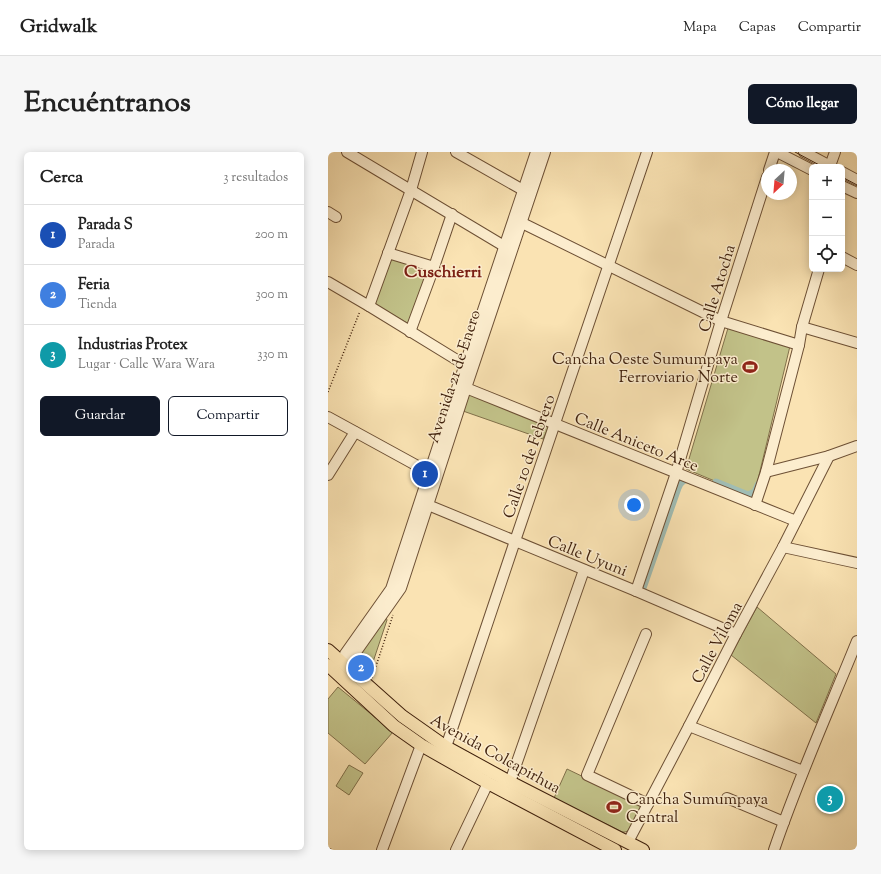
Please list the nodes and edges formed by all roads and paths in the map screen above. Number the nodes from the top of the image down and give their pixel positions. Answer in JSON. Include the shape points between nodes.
{"nodes":[{"id":1,"x":347,"y":152,"type":"edge"},
{"id":2,"x":422,"y":152,"type":"edge"},
{"id":3,"x":456,"y":152,"type":"edge"},
{"id":4,"x":536,"y":152,"type":"edge"},
{"id":5,"x":545,"y":152,"type":"edge"},
{"id":6,"x":647,"y":152,"type":"edge"},
{"id":7,"x":776,"y":152,"type":"edge"},
{"id":8,"x":804,"y":152,"type":"edge"},
{"id":9,"x":835,"y":152,"type":"edge"},
{"id":10,"x":771,"y":164,"type":"edge"},
{"id":11,"x":827,"y":164,"type":"edge"},
{"id":12,"x":832,"y":164,"type":"edge"},
{"id":13,"x":809,"y":168,"type":"edge"},
{"id":14,"x":845,"y":174,"type":"edge"},
{"id":15,"x":857,"y":180,"type":"edge"},
{"id":16,"x":845,"y":189,"type":"edge"},
{"id":17,"x":411,"y":190,"type":"junction"},
{"id":18,"x":523,"y":190,"type":"junction"},
{"id":19,"x":857,"y":193,"type":"edge"},
{"id":20,"x":761,"y":196,"type":"edge"},
{"id":21,"x":452,"y":214,"type":"junction"},
{"id":22,"x":518,"y":220,"type":"junction"},
{"id":23,"x":504,"y":246,"type":"junction"},
{"id":24,"x":388,"y":252,"type":"junction"},
{"id":25,"x":845,"y":259,"type":"edge"},
{"id":26,"x":608,"y":265,"type":"junction"},
{"id":27,"x":857,"y":265,"type":"edge"},
{"id":28,"x":434,"y":267,"type":"junction"},
{"id":29,"x":818,"y":272,"type":"edge"},
{"id":30,"x":328,"y":282,"type":"edge"},
{"id":31,"x":365,"y":308,"type":"junction"},
{"id":32,"x":721,"y":321,"type":"junction"},
{"id":33,"x":802,"y":327,"type":"junction"},
{"id":34,"x":410,"y":332,"type":"junction"},
{"id":35,"x":857,"y":343,"type":"edge"},
{"id":36,"x":799,"y":345,"type":"junction"},
{"id":37,"x":468,"y":367,"type":"junction"},
{"id":38,"x":466,"y":388,"type":"junction"},
{"id":39,"x":328,"y":392,"type":"edge"},
{"id":40,"x":328,"y":417,"type":"edge"},
{"id":41,"x":555,"y":424,"type":"junction"},
{"id":42,"x":355,"y":432,"type":"junction"},
{"id":43,"x":857,"y":446,"type":"edge"},
{"id":44,"x":829,"y":456,"type":"junction"},
{"id":45,"x":766,"y":472,"type":"junction"},
{"id":46,"x":676,"y":473,"type":"junction"},
{"id":47,"x":328,"y":475,"type":"edge"},
{"id":48,"x":433,"y":475,"type":"junction"},
{"id":49,"x":428,"y":505,"type":"junction"},
{"id":50,"x":755,"y":505,"type":"junction"},
{"id":51,"x":796,"y":521,"type":"junction"},
{"id":52,"x":515,"y":541,"type":"junction"},
{"id":53,"x":783,"y":547,"type":"junction"},
{"id":54,"x":857,"y":564,"type":"edge"},
{"id":55,"x":584,"y":570,"type":"junction"},
{"id":56,"x":636,"y":591,"type":"junction"},
{"id":57,"x":395,"y":609,"type":"dead end"},
{"id":58,"x":646,"y":634,"type":"dead end"},
{"id":59,"x":736,"y":634,"type":"junction"},
{"id":60,"x":857,"y":641,"type":"edge"},
{"id":61,"x":328,"y":650,"type":"edge"},
{"id":62,"x":333,"y":669,"type":"edge"},
{"id":63,"x":369,"y":687,"type":"junction"},
{"id":64,"x":689,"y":726,"type":"junction"},
{"id":65,"x":421,"y":745,"type":"junction"},
{"id":66,"x":446,"y":747,"type":"junction"},
{"id":67,"x":804,"y":771,"type":"junction"},
{"id":68,"x":510,"y":782,"type":"junction"},
{"id":69,"x":488,"y":783,"type":"junction"},
{"id":70,"x":727,"y":798,"type":"dead end"},
{"id":71,"x":648,"y":804,"type":"junction"},
{"id":72,"x":784,"y":822,"type":"junction"},
{"id":73,"x":613,"y":835,"type":"junction"},
{"id":74,"x":628,"y":842,"type":"junction"},
{"id":75,"x":328,"y":847,"type":"edge"},
{"id":76,"x":331,"y":849,"type":"edge"},
{"id":77,"x":610,"y":849,"type":"edge"},
{"id":78,"x":382,"y":850,"type":"edge"},
{"id":79,"x":456,"y":850,"type":"edge"},
{"id":80,"x":643,"y":850,"type":"edge"},
{"id":81,"x":774,"y":850,"type":"edge"}],
"edges":[{"from":1,"to":17,"type":"street"},
{"from":2,"to":17,"type":"street"},
{"from":3,"to":18,"type":"street"},
{"from":4,"to":18,"type":"street","name":"Avenida 21 de Enero"},
{"from":5,"to":22,"type":"street","name":"Avenida 21 de Enero"},
{"from":6,"to":26,"type":"street","name":"Calle 10 de Febrero"},
{"from":7,"to":10,"type":"street"},
{"from":7,"to":13,"type":"street"},
{"from":8,"to":11,"type":"street"},
{"from":9,"to":12,"type":"street"},
{"from":14,"to":15,"type":"street"},
{"from":16,"to":19,"type":"street"},
{"from":17,"to":21,"type":"street"},
{"from":17,"to":24,"type":"street"},
{"from":18,"to":22,"type":"street","name":"Avenida 21 de Enero"},
{"from":20,"to":32,"type":"street","name":"Calle Atocha"},
{"from":21,"to":23,"type":"street"},
{"from":21,"to":28,"type":"street"},
{"from":22,"to":23,"type":"street","name":"Avenida 21 de Enero"},
{"from":22,"to":26,"type":"street"},
{"from":22,"to":37,"type":"street","name":"Avenida 21 de Enero"},
{"from":23,"to":37,"type":"street","name":"Avenida 21 de Enero"},
{"from":24,"to":28,"type":"street"},
{"from":24,"to":31,"type":"street"},
{"from":25,"to":27,"type":"street"},
{"from":26,"to":32,"type":"street"},
{"from":26,"to":41,"type":"street","name":"Calle 10 de Febrero"},
{"from":28,"to":34,"type":"street"},
{"from":29,"to":33,"type":"street"},
{"from":30,"to":31,"type":"street"},
{"from":31,"to":34,"type":"street"},
{"from":31,"to":39,"type":"path"},
{"from":32,"to":36,"type":"street"},
{"from":32,"to":46,"type":"street","name":"Calle Atocha"},
{"from":33,"to":35,"type":"street"},
{"from":33,"to":36,"type":"street"},
{"from":34,"to":37,"type":"street"},
{"from":36,"to":45,"type":"street"},
{"from":37,"to":38,"type":"street","name":"Avenida 21 de Enero"},
{"from":37,"to":48,"type":"street","name":"Avenida 21 de Enero"},
{"from":38,"to":41,"type":"street","name":"Calle Aniceto Arce"},
{"from":38,"to":48,"type":"street","name":"Avenida 21 de Enero"},
{"from":40,"to":42,"type":"street"},
{"from":41,"to":46,"type":"street","name":"Calle Aniceto Arce"},
{"from":41,"to":52,"type":"street","name":"Calle 10 de Febrero"},
{"from":42,"to":47,"type":"street"},
{"from":42,"to":48,"type":"street"},
{"from":43,"to":44,"type":"street"},
{"from":44,"to":45,"type":"street"},
{"from":44,"to":51,"type":"street","name":"Calle Viloma"},
{"from":45,"to":50,"type":"street"},
{"from":46,"to":50,"type":"street","name":"Calle Aniceto Arce"},
{"from":46,"to":56,"type":"street","name":"Calle Atocha"},
{"from":48,"to":49,"type":"street","name":"Avenida 21 de Enero"},
{"from":48,"to":62,"type":"street","name":"Avenida 21 de Enero","via":[[391,590]]},
{"from":49,"to":52,"type":"street","name":"Calle Uyuni"},
{"from":49,"to":62,"type":"street","name":"Avenida 21 de Enero","via":[[401,588],[351,659]]},
{"from":50,"to":51,"type":"street","name":"Calle Aniceto Arce"},
{"from":51,"to":53,"type":"street","name":"Calle Viloma"},
{"from":52,"to":55,"type":"street","name":"Calle Uyuni"},
{"from":52,"to":66,"type":"street","name":"Calle 10 de Febrero"},
{"from":53,"to":54,"type":"street"},
{"from":53,"to":59,"type":"street","name":"Calle Viloma"},
{"from":55,"to":56,"type":"street","name":"Calle Uyuni"},
{"from":55,"to":68,"type":"street"},
{"from":56,"to":59,"type":"street","name":"Calle Uyuni"},
{"from":57,"to":63,"type":"path"},
{"from":58,"to":71,"type":"street","via":[[587,775]]},
{"from":59,"to":64,"type":"street","name":"Calle Viloma"},
{"from":60,"to":67,"type":"street"},
{"from":61,"to":62,"type":"main road","name":"Avenida Colcapirhua"},
{"from":62,"to":63,"type":"main road","name":"Avenida Colcapirhua"},
{"from":62,"to":65,"type":"main road","name":"Avenida Colcapirhua","via":[[394,726]]},
{"from":63,"to":66,"type":"main road","name":"Avenida Colcapirhua","via":[[402,716]]},
{"from":64,"to":67,"type":"street"},
{"from":64,"to":71,"type":"street","name":"Calle Viloma"},
{"from":65,"to":69,"type":"main road","name":"Avenida Colcapirhua"},
{"from":65,"to":78,"type":"street"},
{"from":66,"to":68,"type":"main road","name":"Avenida Colcapirhua"},
{"from":67,"to":72,"type":"street"},
{"from":68,"to":73,"type":"main road","name":"Avenida Colcapirhua"},
{"from":69,"to":77,"type":"main road","name":"Avenida Colcapirhua"},
{"from":69,"to":79,"type":"street"},
{"from":70,"to":72,"type":"street"},
{"from":71,"to":74,"type":"street","name":"Calle Viloma"},
{"from":72,"to":81,"type":"street"},
{"from":73,"to":74,"type":"main road","name":"Avenida Colcapirhua"},
{"from":73,"to":77,"type":"street"},
{"from":74,"to":80,"type":"main road","name":"Avenida Colcapirhua"},
{"from":75,"to":76,"type":"path"}]}
